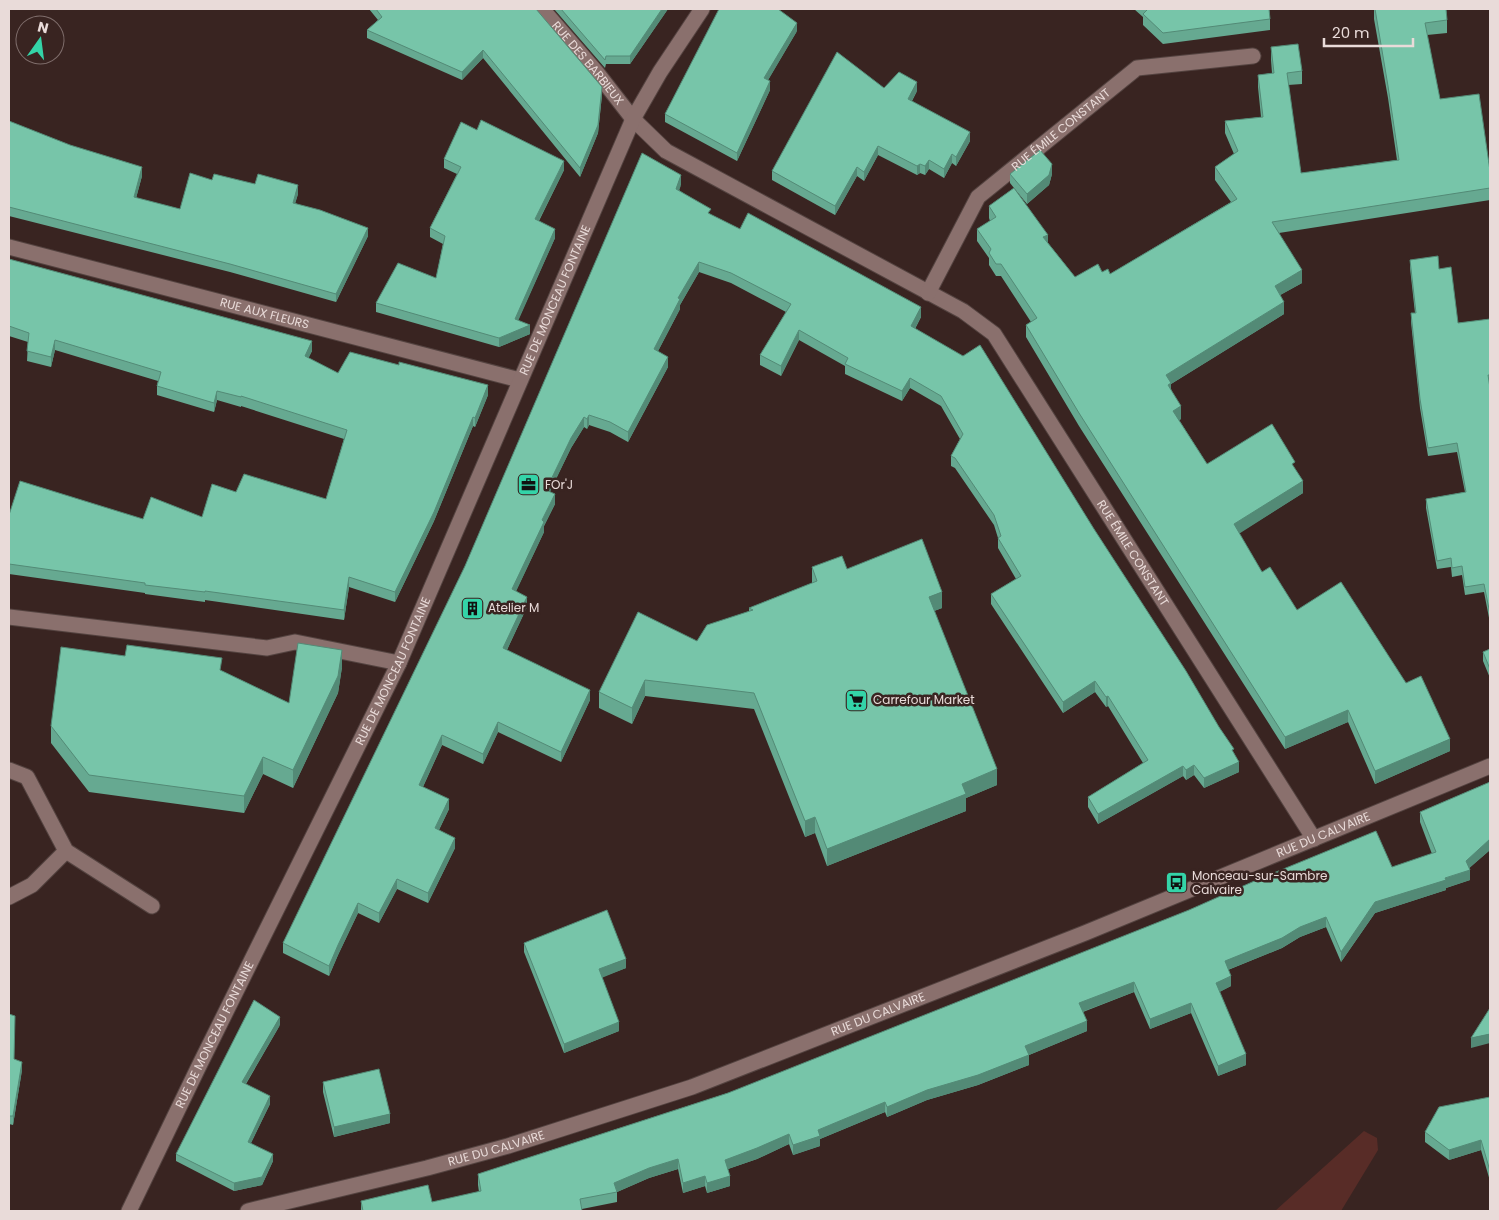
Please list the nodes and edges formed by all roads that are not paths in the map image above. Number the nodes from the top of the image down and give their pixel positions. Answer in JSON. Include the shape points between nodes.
{"nodes":[{"id":1,"x":542,"y":9,"type":"edge"},
{"id":2,"x":702,"y":9,"type":"edge"},
{"id":3,"x":1253,"y":56,"type":"dead end"},
{"id":4,"x":633,"y":119,"type":"junction"},
{"id":5,"x":9,"y":247,"type":"edge"},
{"id":6,"x":928,"y":292,"type":"junction"},
{"id":7,"x":520,"y":380,"type":"junction"},
{"id":8,"x":9,"y":617,"type":"edge"},
{"id":9,"x":399,"y":663,"type":"junction"},
{"id":10,"x":1490,"y":766,"type":"edge"},
{"id":11,"x":9,"y":770,"type":"edge"},
{"id":12,"x":1314,"y":839,"type":"junction"},
{"id":13,"x":66,"y":851,"type":"junction"},
{"id":14,"x":9,"y":897,"type":"edge"},
{"id":15,"x":152,"y":906,"type":"dead end"},
{"id":16,"x":129,"y":1211,"type":"edge"},
{"id":17,"x":248,"y":1211,"type":"edge"}],
"edges":[{"from":1,"to":4,"type":"street","name":"RUE DES BARBIEUX"},
{"from":2,"to":4,"type":"street","name":"RUE DE MONCEAU FONTAINE"},
{"from":3,"to":6,"type":"street","name":"RUE ÉMILE CONSTANT","via":[[1137,68],[978,197]]},
{"from":4,"to":6,"type":"street","name":"RUE ÉMILE CONSTANT","via":[[666,151]]},
{"from":4,"to":7,"type":"street","name":"RUE DE MONCEAU FONTAINE"},
{"from":5,"to":7,"type":"street","name":"RUE AUX FLEURS"},
{"from":6,"to":12,"type":"street","name":"RUE ÉMILE CONSTANT","via":[[963,311],[994,334]]},
{"from":7,"to":9,"type":"street","name":"RUE DE MONCEAU FONTAINE"},
{"from":8,"to":9,"type":"street","via":[[267,648],[295,642]]},
{"from":9,"to":16,"type":"street","name":"RUE DE MONCEAU FONTAINE"},
{"from":10,"to":12,"type":"street","name":"RUE DU CALVAIRE"},
{"from":11,"to":13,"type":"street","via":[[27,777]]},
{"from":12,"to":17,"type":"street","name":"RUE DU CALVAIRE","via":[[692,1087],[508,1146]]},
{"from":13,"to":14,"type":"street","via":[[32,885]]},
{"from":13,"to":15,"type":"street"}]}
